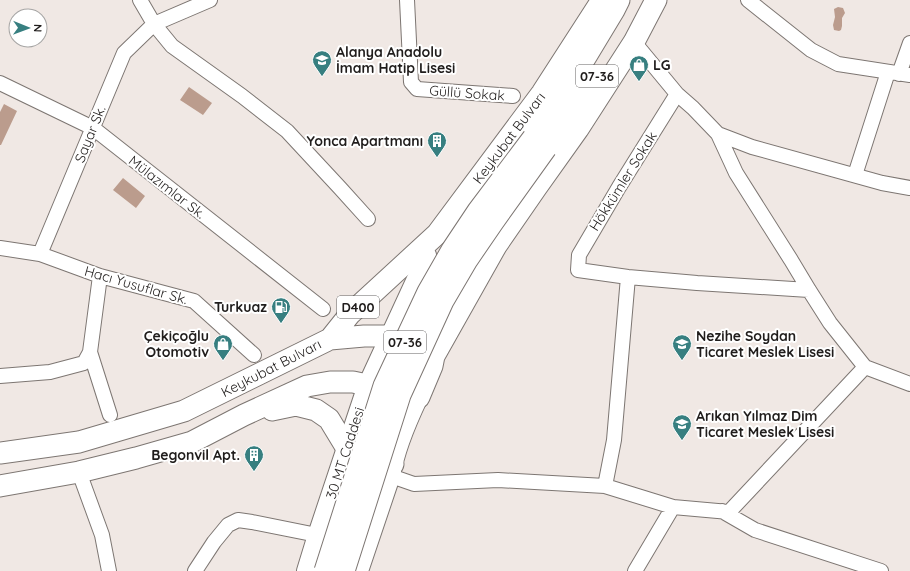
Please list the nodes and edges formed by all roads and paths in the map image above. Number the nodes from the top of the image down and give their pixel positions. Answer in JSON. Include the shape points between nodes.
{"nodes":[{"id":1,"x":140,"y":0,"type":"edge"},
{"id":2,"x":210,"y":0,"type":"edge"},
{"id":3,"x":407,"y":0,"type":"edge"},
{"id":4,"x":602,"y":0,"type":"edge"},
{"id":5,"x":619,"y":0,"type":"edge"},
{"id":6,"x":641,"y":0,"type":"edge"},
{"id":7,"x":656,"y":0,"type":"edge"},
{"id":8,"x":748,"y":0,"type":"edge"},
{"id":9,"x":154,"y":24,"type":"junction"},
{"id":10,"x":634,"y":42,"type":"junction"},
{"id":11,"x":910,"y":43,"type":"edge"},
{"id":12,"x":899,"y":74,"type":"edge"},
{"id":13,"x":0,"y":83,"type":"edge"},
{"id":14,"x":677,"y":94,"type":"junction"},
{"id":15,"x":513,"y":96,"type":"dead end"},
{"id":16,"x":93,"y":128,"type":"junction"},
{"id":17,"x":718,"y":134,"type":"junction"},
{"id":18,"x":540,"y":143,"type":"junction"},
{"id":19,"x":855,"y":175,"type":"junction"},
{"id":20,"x":910,"y":188,"type":"edge"},
{"id":21,"x":368,"y":219,"type":"dead end"},
{"id":22,"x":437,"y":234,"type":"junction"},
{"id":23,"x":0,"y":248,"type":"edge"},
{"id":24,"x":40,"y":254,"type":"junction"},
{"id":25,"x":426,"y":258,"type":"junction"},
{"id":26,"x":100,"y":276,"type":"junction"},
{"id":27,"x":628,"y":277,"type":"junction"},
{"id":28,"x":809,"y":290,"type":"junction"},
{"id":29,"x":470,"y":292,"type":"junction"},
{"id":30,"x":323,"y":309,"type":"dead end"},
{"id":31,"x":389,"y":336,"type":"junction"},
{"id":32,"x":330,"y":338,"type":"junction"},
{"id":33,"x":90,"y":352,"type":"junction"},
{"id":34,"x":254,"y":355,"type":"dead end"},
{"id":35,"x":434,"y":356,"type":"junction"},
{"id":36,"x":865,"y":367,"type":"junction"},
{"id":37,"x":0,"y":376,"type":"edge"},
{"id":38,"x":910,"y":384,"type":"edge"},
{"id":39,"x":367,"y":385,"type":"junction"},
{"id":40,"x":419,"y":397,"type":"junction"},
{"id":41,"x":110,"y":415,"type":"dead end"},
{"id":42,"x":244,"y":415,"type":"junction"},
{"id":43,"x":346,"y":447,"type":"junction"},
{"id":44,"x":0,"y":453,"type":"edge"},
{"id":45,"x":392,"y":470,"type":"junction"},
{"id":46,"x":79,"y":472,"type":"junction"},
{"id":47,"x":0,"y":486,"type":"edge"},
{"id":48,"x":605,"y":486,"type":"junction"},
{"id":49,"x":673,"y":507,"type":"junction"},
{"id":50,"x":722,"y":511,"type":"junction"},
{"id":51,"x":317,"y":535,"type":"junction"},
{"id":52,"x":857,"y":567,"type":"edge"},
{"id":53,"x":109,"y":571,"type":"edge"},
{"id":54,"x":194,"y":571,"type":"edge"},
{"id":55,"x":306,"y":571,"type":"edge"},
{"id":56,"x":324,"y":571,"type":"edge"},
{"id":57,"x":344,"y":571,"type":"edge"},
{"id":58,"x":359,"y":571,"type":"edge"},
{"id":59,"x":635,"y":571,"type":"edge"},
{"id":60,"x":881,"y":571,"type":"edge"}],
"edges":[{"from":1,"to":9,"type":"street"},
{"from":2,"to":9,"type":"street"},
{"from":3,"to":15,"type":"street","name":"Güllü Sokak","via":[[411,82],[417,89]]},
{"from":4,"to":22,"type":"highway","name":"Keykubat Bulvarı","number":"D400","via":[[542,93]]},
{"from":5,"to":18,"type":"highway","number":"07-36","via":[[576,73]]},
{"from":6,"to":18,"type":"highway","number":"07-36","via":[[594,80]]},
{"from":7,"to":10,"type":"highway"},
{"from":8,"to":12,"type":"street","via":[[811,50],[838,64]]},
{"from":9,"to":16,"type":"street","name":"Sayar Sk.","via":[[124,53]]},
{"from":9,"to":21,"type":"street","via":[[172,46],[287,131]]},
{"from":10,"to":14,"type":"street"},
{"from":10,"to":29,"type":"highway","via":[[578,129],[496,246]]},
{"from":11,"to":12,"type":"street"},
{"from":12,"to":19,"type":"street"},
{"from":13,"to":16,"type":"street","name":"Mülazımlar Sk."},
{"from":14,"to":17,"type":"street"},
{"from":14,"to":27,"type":"street","name":"Hökkümler Sokak","via":[[579,255],[578,270]]},
{"from":16,"to":24,"type":"street","name":"Sayar Sk."},
{"from":16,"to":30,"type":"street","name":"Mülazımlar Sk."},
{"from":17,"to":19,"type":"street","via":[[752,147]]},
{"from":17,"to":28,"type":"street","via":[[736,173]]},
{"from":18,"to":56,"type":"highway","name":"Keykubat Bulvarı","number":"07-36","bridge":true,"via":[[478,211],[428,292],[384,386]]},
{"from":18,"to":57,"type":"highway","bridge":true,"via":[[443,302],[400,395]]},
{"from":19,"to":20,"type":"street"},
{"from":22,"to":25,"type":"main road","name":"30 MT Caddesi"},
{"from":22,"to":32,"type":"highway","name":"Keykubat Bulvarı","number":"D400","via":[[350,314]]},
{"from":23,"to":24,"type":"street","name":"Hacı Yusuflar Sk."},
{"from":24,"to":26,"type":"street","name":"Hacı Yusuflar Sk."},
{"from":25,"to":29,"type":"highway","via":[[427,275],[439,289],[454,294]]},
{"from":25,"to":31,"type":"main road","name":"30 MT Caddesi"},
{"from":26,"to":33,"type":"street"},
{"from":26,"to":34,"type":"street","name":"Hacı Yusuflar Sk.","via":[[194,301]]},
{"from":27,"to":28,"type":"street"},
{"from":27,"to":48,"type":"street","via":[[614,440]]},
{"from":28,"to":36,"type":"street","via":[[830,323]]},
{"from":29,"to":35,"type":"highway"},
{"from":31,"to":32,"type":"highway"},
{"from":31,"to":35,"type":"highway","via":[[416,340]]},
{"from":31,"to":39,"type":"main road","name":"30 MT Caddesi"},
{"from":32,"to":44,"type":"highway","name":"Keykubat Bulvarı","number":"D400","via":[[184,411],[79,442]]},
{"from":33,"to":37,"type":"street","via":[[84,363],[50,372]]},
{"from":33,"to":41,"type":"street"},
{"from":35,"to":40,"type":"highway"},
{"from":36,"to":38,"type":"street"},
{"from":36,"to":50,"type":"street","via":[[729,512]]},
{"from":39,"to":40,"type":"highway","via":[[404,398]]},
{"from":39,"to":42,"type":"highway","via":[[330,382],[307,386]]},
{"from":39,"to":43,"type":"main road","name":"30 MT Caddesi"},
{"from":40,"to":45,"type":"main road"},
{"from":42,"to":43,"type":"highway","via":[[296,405],[316,410],[329,419]]},
{"from":42,"to":46,"type":"highway","via":[[192,442]]},
{"from":43,"to":45,"type":"highway","via":[[353,442],[371,444],[386,455]]},
{"from":43,"to":51,"type":"main road","name":"30 MT Caddesi"},
{"from":45,"to":48,"type":"street","via":[[414,484],[498,480]]},
{"from":45,"to":58,"type":"main road"},
{"from":46,"to":47,"type":"highway"},
{"from":46,"to":53,"type":"street","via":[[102,535]]},
{"from":48,"to":49,"type":"street"},
{"from":49,"to":50,"type":"street"},
{"from":49,"to":59,"type":"street"},
{"from":50,"to":52,"type":"street","via":[[755,530]]},
{"from":51,"to":54,"type":"street","via":[[238,520],[228,525]]},
{"from":51,"to":55,"type":"main road","name":"30 MT Caddesi"},
{"from":52,"to":60,"type":"street"}]}
